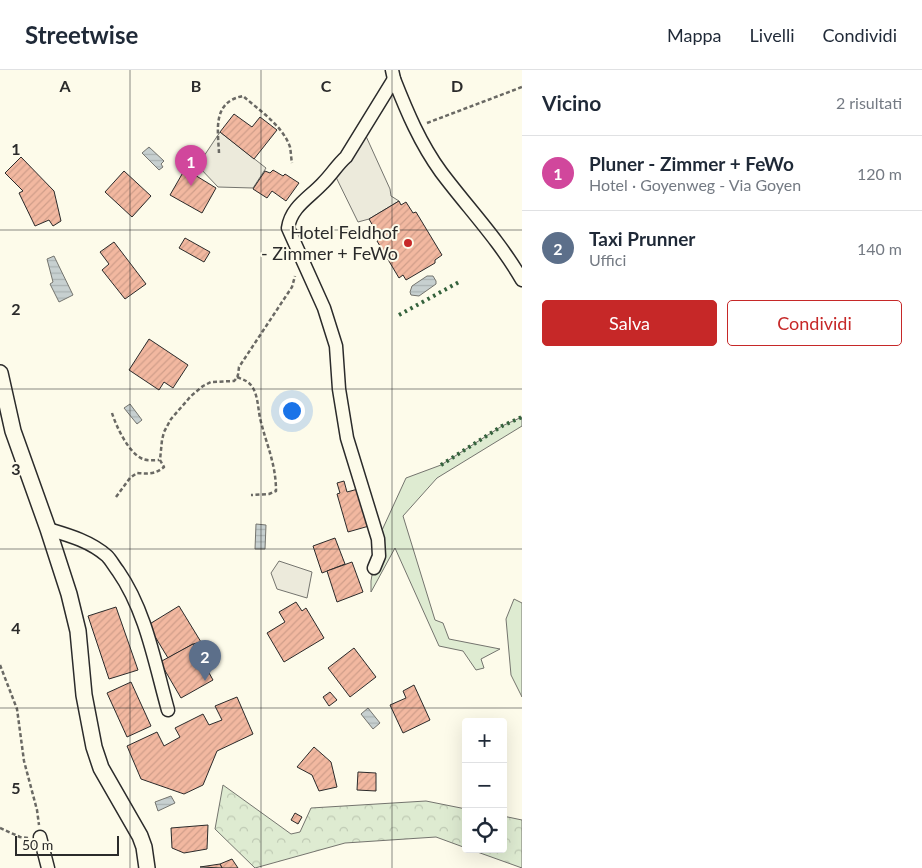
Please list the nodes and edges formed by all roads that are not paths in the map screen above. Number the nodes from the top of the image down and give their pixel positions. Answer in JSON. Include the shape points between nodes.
{"nodes":[{"id":1,"x":393,"y":74,"type":"edge"},
{"id":2,"x":522,"y":280,"type":"edge"},
{"id":3,"x":0,"y":373,"type":"edge"},
{"id":4,"x":48,"y":529,"type":"junction"},
{"id":5,"x":374,"y":568,"type":"dead end"},
{"id":6,"x":168,"y":710,"type":"dead end"},
{"id":7,"x":35,"y":837,"type":"road end"},
{"id":8,"x":48,"y":868,"type":"edge"},
{"id":9,"x":147,"y":868,"type":"edge"}],
"edges":[{"from":1,"to":2,"type":"street","via":[[406,111],[441,171]]},
{"from":1,"to":5,"type":"street","via":[[346,157],[297,207],[289,218],[288,228],[324,308],[336,346],[338,389],[347,438],[378,539],[379,556]]},
{"from":3,"to":4,"type":"street","via":[[13,431]]},
{"from":4,"to":6,"type":"street","via":[[94,546],[109,557],[142,619]]},
{"from":4,"to":9,"type":"street","via":[[78,631],[86,710],[94,747],[102,768],[140,836]]},
{"from":7,"to":8,"type":"street"}]}
